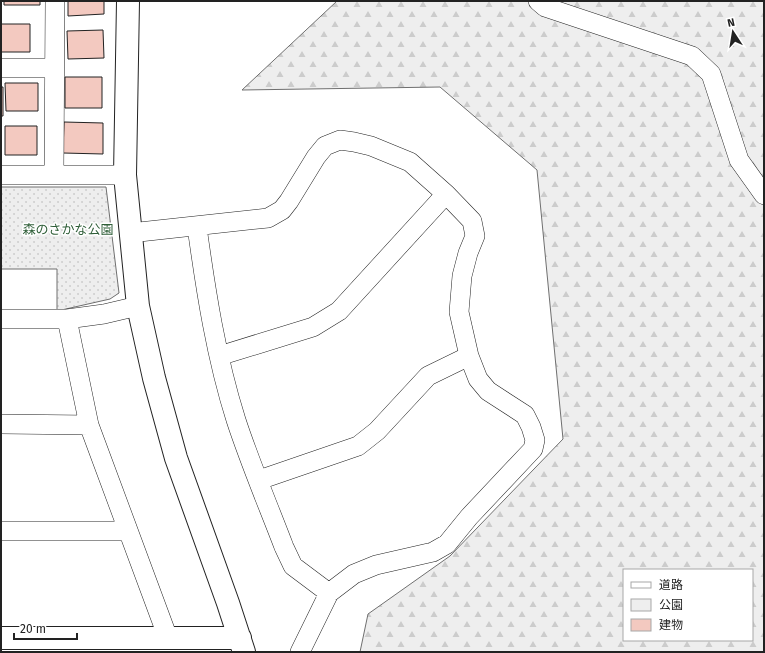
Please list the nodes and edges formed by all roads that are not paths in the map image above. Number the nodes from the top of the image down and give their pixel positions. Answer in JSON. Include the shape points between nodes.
{"nodes":[{"id":1,"x":55,"y":1,"type":"edge"},
{"id":2,"x":128,"y":1,"type":"edge"},
{"id":3,"x":538,"y":1,"type":"edge"},
{"id":4,"x":1,"y":68,"type":"edge"},
{"id":5,"x":54,"y":68,"type":"junction"},
{"id":6,"x":54,"y":174,"type":"junction"},
{"id":7,"x":1,"y":175,"type":"edge"},
{"id":8,"x":125,"y":175,"type":"junction"},
{"id":9,"x":446,"y":194,"type":"junction"},
{"id":10,"x":764,"y":196,"type":"edge"},
{"id":11,"x":197,"y":227,"type":"junction"},
{"id":12,"x":130,"y":233,"type":"junction"},
{"id":13,"x":138,"y":306,"type":"junction"},
{"id":14,"x":1,"y":319,"type":"edge"},
{"id":15,"x":67,"y":319,"type":"junction"},
{"id":16,"x":219,"y":356,"type":"junction"},
{"id":17,"x":470,"y":356,"type":"junction"},
{"id":18,"x":1,"y":424,"type":"edge"},
{"id":19,"x":89,"y":425,"type":"junction"},
{"id":20,"x":259,"y":480,"type":"junction"},
{"id":21,"x":1,"y":531,"type":"edge"},
{"id":22,"x":128,"y":531,"type":"junction"},
{"id":23,"x":329,"y":593,"type":"junction"},
{"id":24,"x":1,"y":638,"type":"edge"},
{"id":25,"x":168,"y":638,"type":"junction"},
{"id":26,"x":242,"y":645,"type":"edge"},
{"id":27,"x":300,"y":652,"type":"edge"}],
"edges":[{"from":1,"to":5,"type":"street"},
{"from":2,"to":8,"type":"street"},
{"from":3,"to":10,"type":"street","via":[[545,7],[692,56],[710,74],[739,160]]},
{"from":4,"to":5,"type":"street"},
{"from":5,"to":6,"type":"street"},
{"from":6,"to":7,"type":"street"},
{"from":6,"to":8,"type":"street"},
{"from":8,"to":12,"type":"street"},
{"from":9,"to":11,"type":"street","via":[[410,162],[371,146],[340,140],[325,146],[282,210],[268,218]]},
{"from":9,"to":16,"type":"street","via":[[339,311],[313,327]]},
{"from":9,"to":17,"type":"street","via":[[472,221],[475,236],[462,276],[459,312]]},
{"from":11,"to":12,"type":"street"},
{"from":11,"to":16,"type":"street","via":[[206,293]]},
{"from":12,"to":13,"type":"street"},
{"from":13,"to":15,"type":"street"},
{"from":13,"to":26,"type":"street","via":[[176,458]]},
{"from":14,"to":15,"type":"street"},
{"from":15,"to":19,"type":"street"},
{"from":16,"to":20,"type":"street","via":[[236,420]]},
{"from":17,"to":20,"type":"street","via":[[428,376],[377,431],[358,446]]},
{"from":17,"to":23,"type":"street","via":[[478,379],[488,391],[525,415],[535,440],[532,449],[447,544],[433,552],[376,565],[354,574]]},
{"from":18,"to":19,"type":"street"},
{"from":19,"to":22,"type":"street"},
{"from":20,"to":23,"type":"street","via":[[284,547],[294,566]]},
{"from":21,"to":22,"type":"street"},
{"from":22,"to":25,"type":"street"},
{"from":23,"to":27,"type":"street"},
{"from":24,"to":25,"type":"street"},
{"from":25,"to":26,"type":"street"}]}
